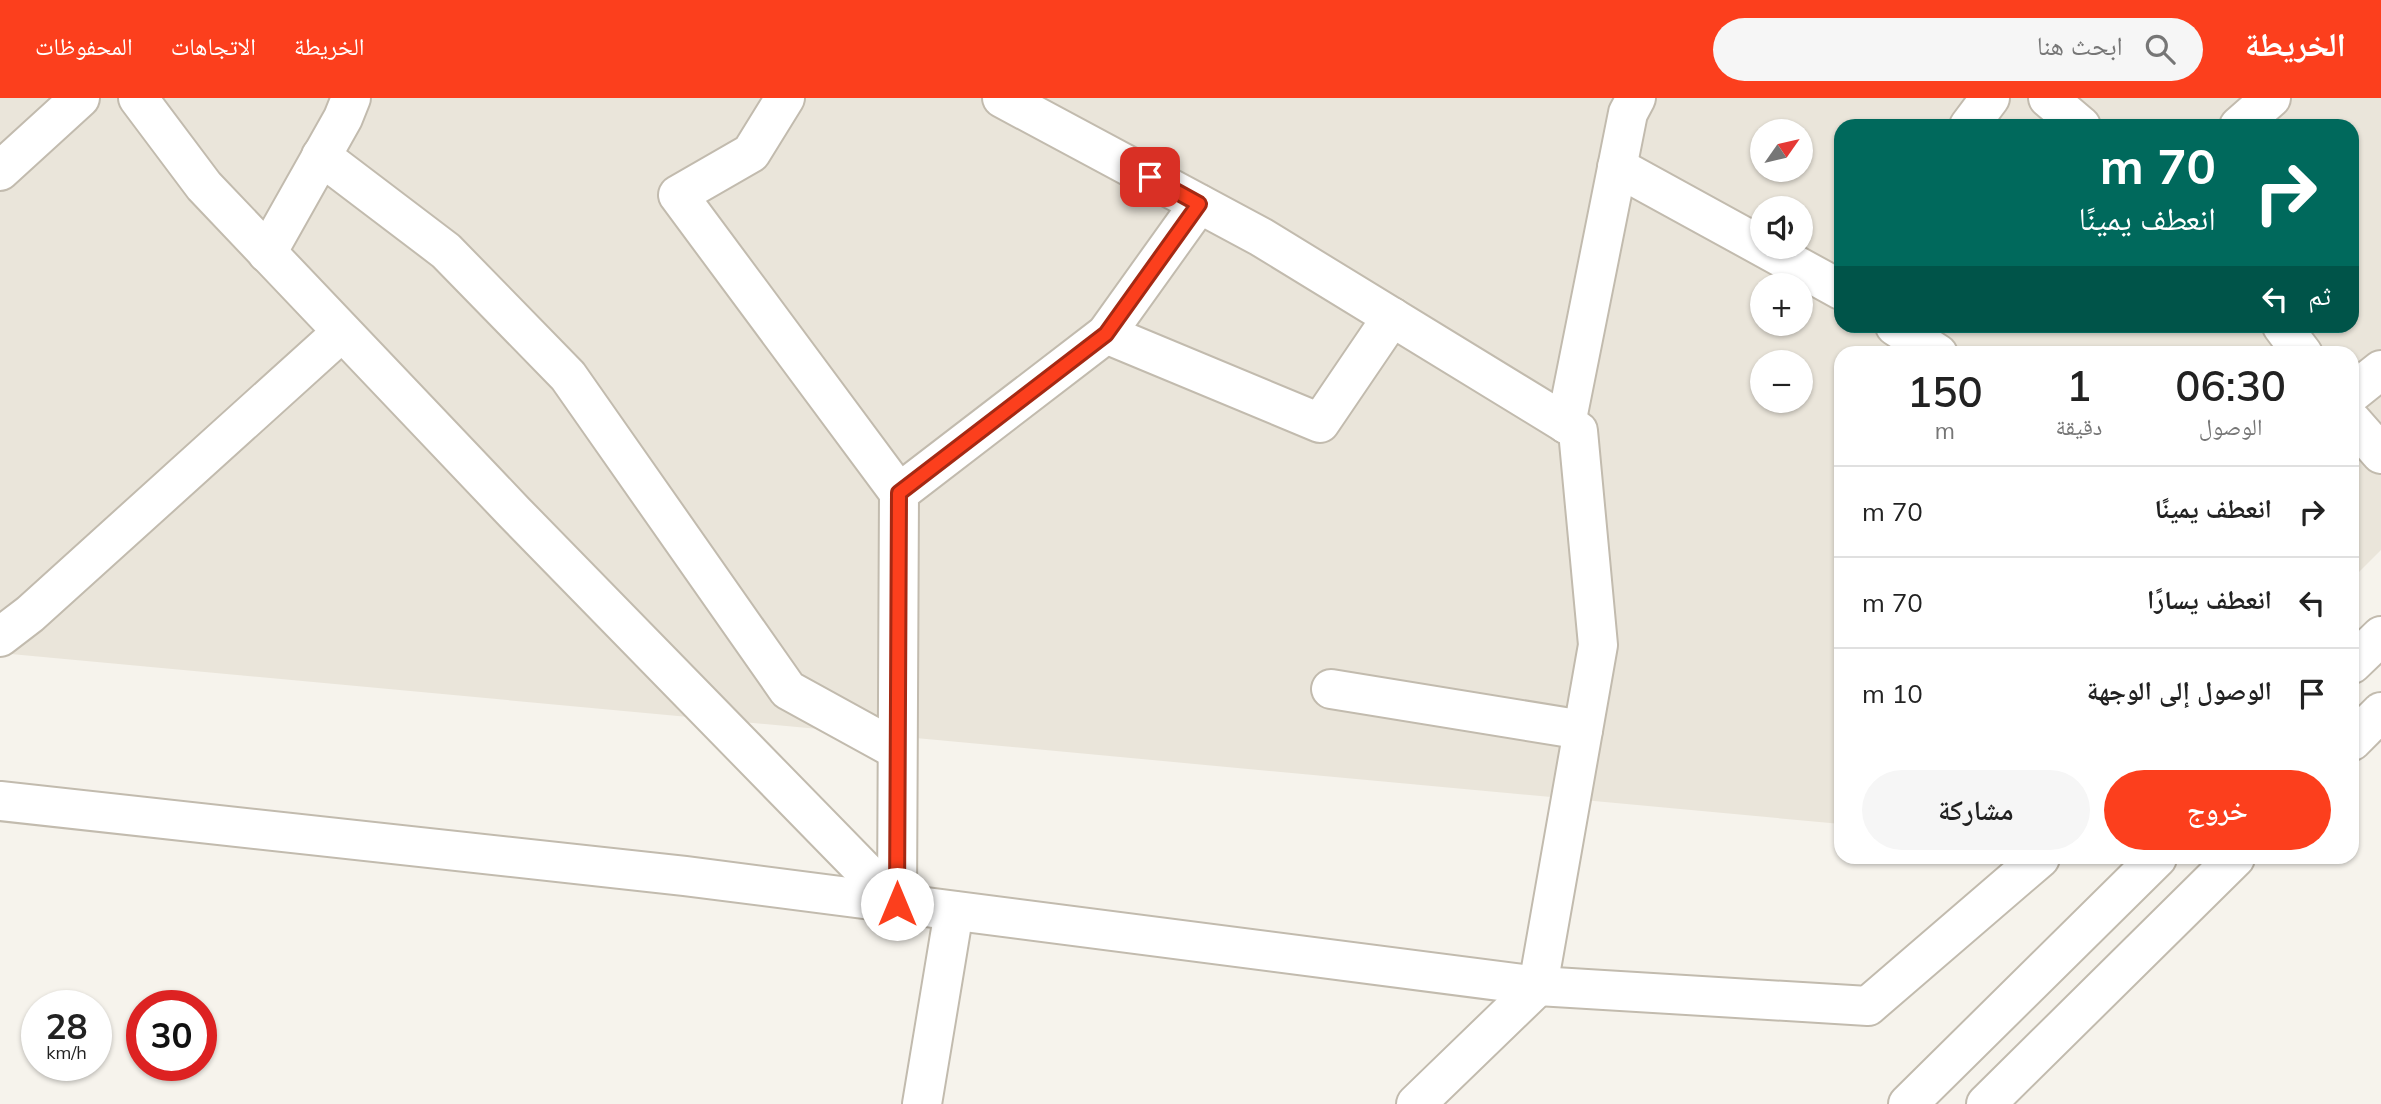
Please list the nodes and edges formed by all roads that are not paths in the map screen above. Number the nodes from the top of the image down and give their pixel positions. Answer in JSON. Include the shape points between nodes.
{"nodes":[{"id":1,"x":80,"y":98,"type":"edge"},
{"id":2,"x":138,"y":98,"type":"edge"},
{"id":3,"x":351,"y":98,"type":"edge"},
{"id":4,"x":785,"y":98,"type":"edge"},
{"id":5,"x":1002,"y":98,"type":"edge"},
{"id":6,"x":1990,"y":98,"type":"edge"},
{"id":7,"x":2048,"y":98,"type":"edge"},
{"id":8,"x":2271,"y":98,"type":"edge"},
{"id":9,"x":1622,"y":103,"type":"edge"},
{"id":10,"x":1974,"y":119,"type":"edge"},
{"id":11,"x":2073,"y":119,"type":"edge"},
{"id":12,"x":2247,"y":119,"type":"edge"},
{"id":13,"x":321,"y":156,"type":"junction"},
{"id":14,"x":1617,"y":167,"type":"junction"},
{"id":15,"x":0,"y":171,"type":"edge"},
{"id":16,"x":1199,"y":204,"type":"junction"},
{"id":17,"x":267,"y":253,"type":"junction"},
{"id":18,"x":1834,"y":286,"type":"edge"},
{"id":19,"x":1392,"y":317,"type":"junction"},
{"id":20,"x":342,"y":332,"type":"junction"},
{"id":21,"x":1906,"y":333,"type":"edge"},
{"id":22,"x":1106,"y":334,"type":"junction"},
{"id":23,"x":1926,"y":346,"type":"edge"},
{"id":24,"x":2381,"y":370,"type":"edge"},
{"id":25,"x":2359,"y":387,"type":"edge"},
{"id":26,"x":1566,"y":424,"type":"junction"},
{"id":27,"x":2359,"y":429,"type":"edge"},
{"id":28,"x":2381,"y":454,"type":"edge"},
{"id":29,"x":899,"y":493,"type":"junction"},
{"id":30,"x":2381,"y":636,"type":"edge"},
{"id":31,"x":0,"y":637,"type":"edge"},
{"id":32,"x":2359,"y":657,"type":"edge"},
{"id":33,"x":1331,"y":689,"type":"dead end"},
{"id":34,"x":2381,"y":712,"type":"edge"},
{"id":35,"x":1583,"y":730,"type":"junction"},
{"id":36,"x":2359,"y":734,"type":"edge"},
{"id":37,"x":897,"y":751,"type":"junction"},
{"id":38,"x":0,"y":801,"type":"edge"},
{"id":39,"x":2033,"y":864,"type":"edge"},
{"id":40,"x":2151,"y":864,"type":"edge"},
{"id":41,"x":2229,"y":864,"type":"edge"},
{"id":42,"x":897,"y":904,"type":"junction"},
{"id":43,"x":954,"y":911,"type":"junction"},
{"id":44,"x":1538,"y":986,"type":"junction"},
{"id":45,"x":922,"y":1104,"type":"edge"},
{"id":46,"x":1416,"y":1104,"type":"edge"},
{"id":47,"x":1908,"y":1104,"type":"edge"},
{"id":48,"x":1986,"y":1104,"type":"edge"}],
"edges":[{"from":1,"to":15,"type":"street"},
{"from":2,"to":17,"type":"street","via":[[204,186]]},
{"from":3,"to":13,"type":"street"},
{"from":4,"to":29,"type":"street","via":[[751,153],[678,195]]},
{"from":5,"to":16,"type":"street"},
{"from":6,"to":10,"type":"street"},
{"from":7,"to":11,"type":"street"},
{"from":8,"to":12,"type":"street"},
{"from":9,"to":14,"type":"street"},
{"from":13,"to":17,"type":"street"},
{"from":13,"to":37,"type":"street","via":[[446,251],[568,376],[788,690]]},
{"from":14,"to":18,"type":"street"},
{"from":14,"to":26,"type":"street"},
{"from":16,"to":19,"type":"street"},
{"from":16,"to":22,"type":"street"},
{"from":17,"to":20,"type":"street"},
{"from":19,"to":22,"type":"street","via":[[1320,423]]},
{"from":19,"to":26,"type":"street"},
{"from":20,"to":31,"type":"street"},
{"from":20,"to":42,"type":"street"},
{"from":21,"to":23,"type":"street"},
{"from":22,"to":29,"type":"street"},
{"from":24,"to":25,"type":"street"},
{"from":26,"to":35,"type":"street","via":[[1578,431],[1598,645]]},
{"from":27,"to":28,"type":"street"},
{"from":29,"to":37,"type":"street"},
{"from":30,"to":32,"type":"street"},
{"from":33,"to":35,"type":"street"},
{"from":34,"to":36,"type":"street"},
{"from":35,"to":44,"type":"street"},
{"from":37,"to":42,"type":"street"},
{"from":38,"to":42,"type":"street","via":[[685,876]]},
{"from":39,"to":44,"type":"street","via":[[1868,1006]]},
{"from":40,"to":47,"type":"street"},
{"from":41,"to":48,"type":"street"},
{"from":42,"to":43,"type":"street"},
{"from":43,"to":44,"type":"street"},
{"from":43,"to":45,"type":"street"},
{"from":44,"to":46,"type":"street"}]}
